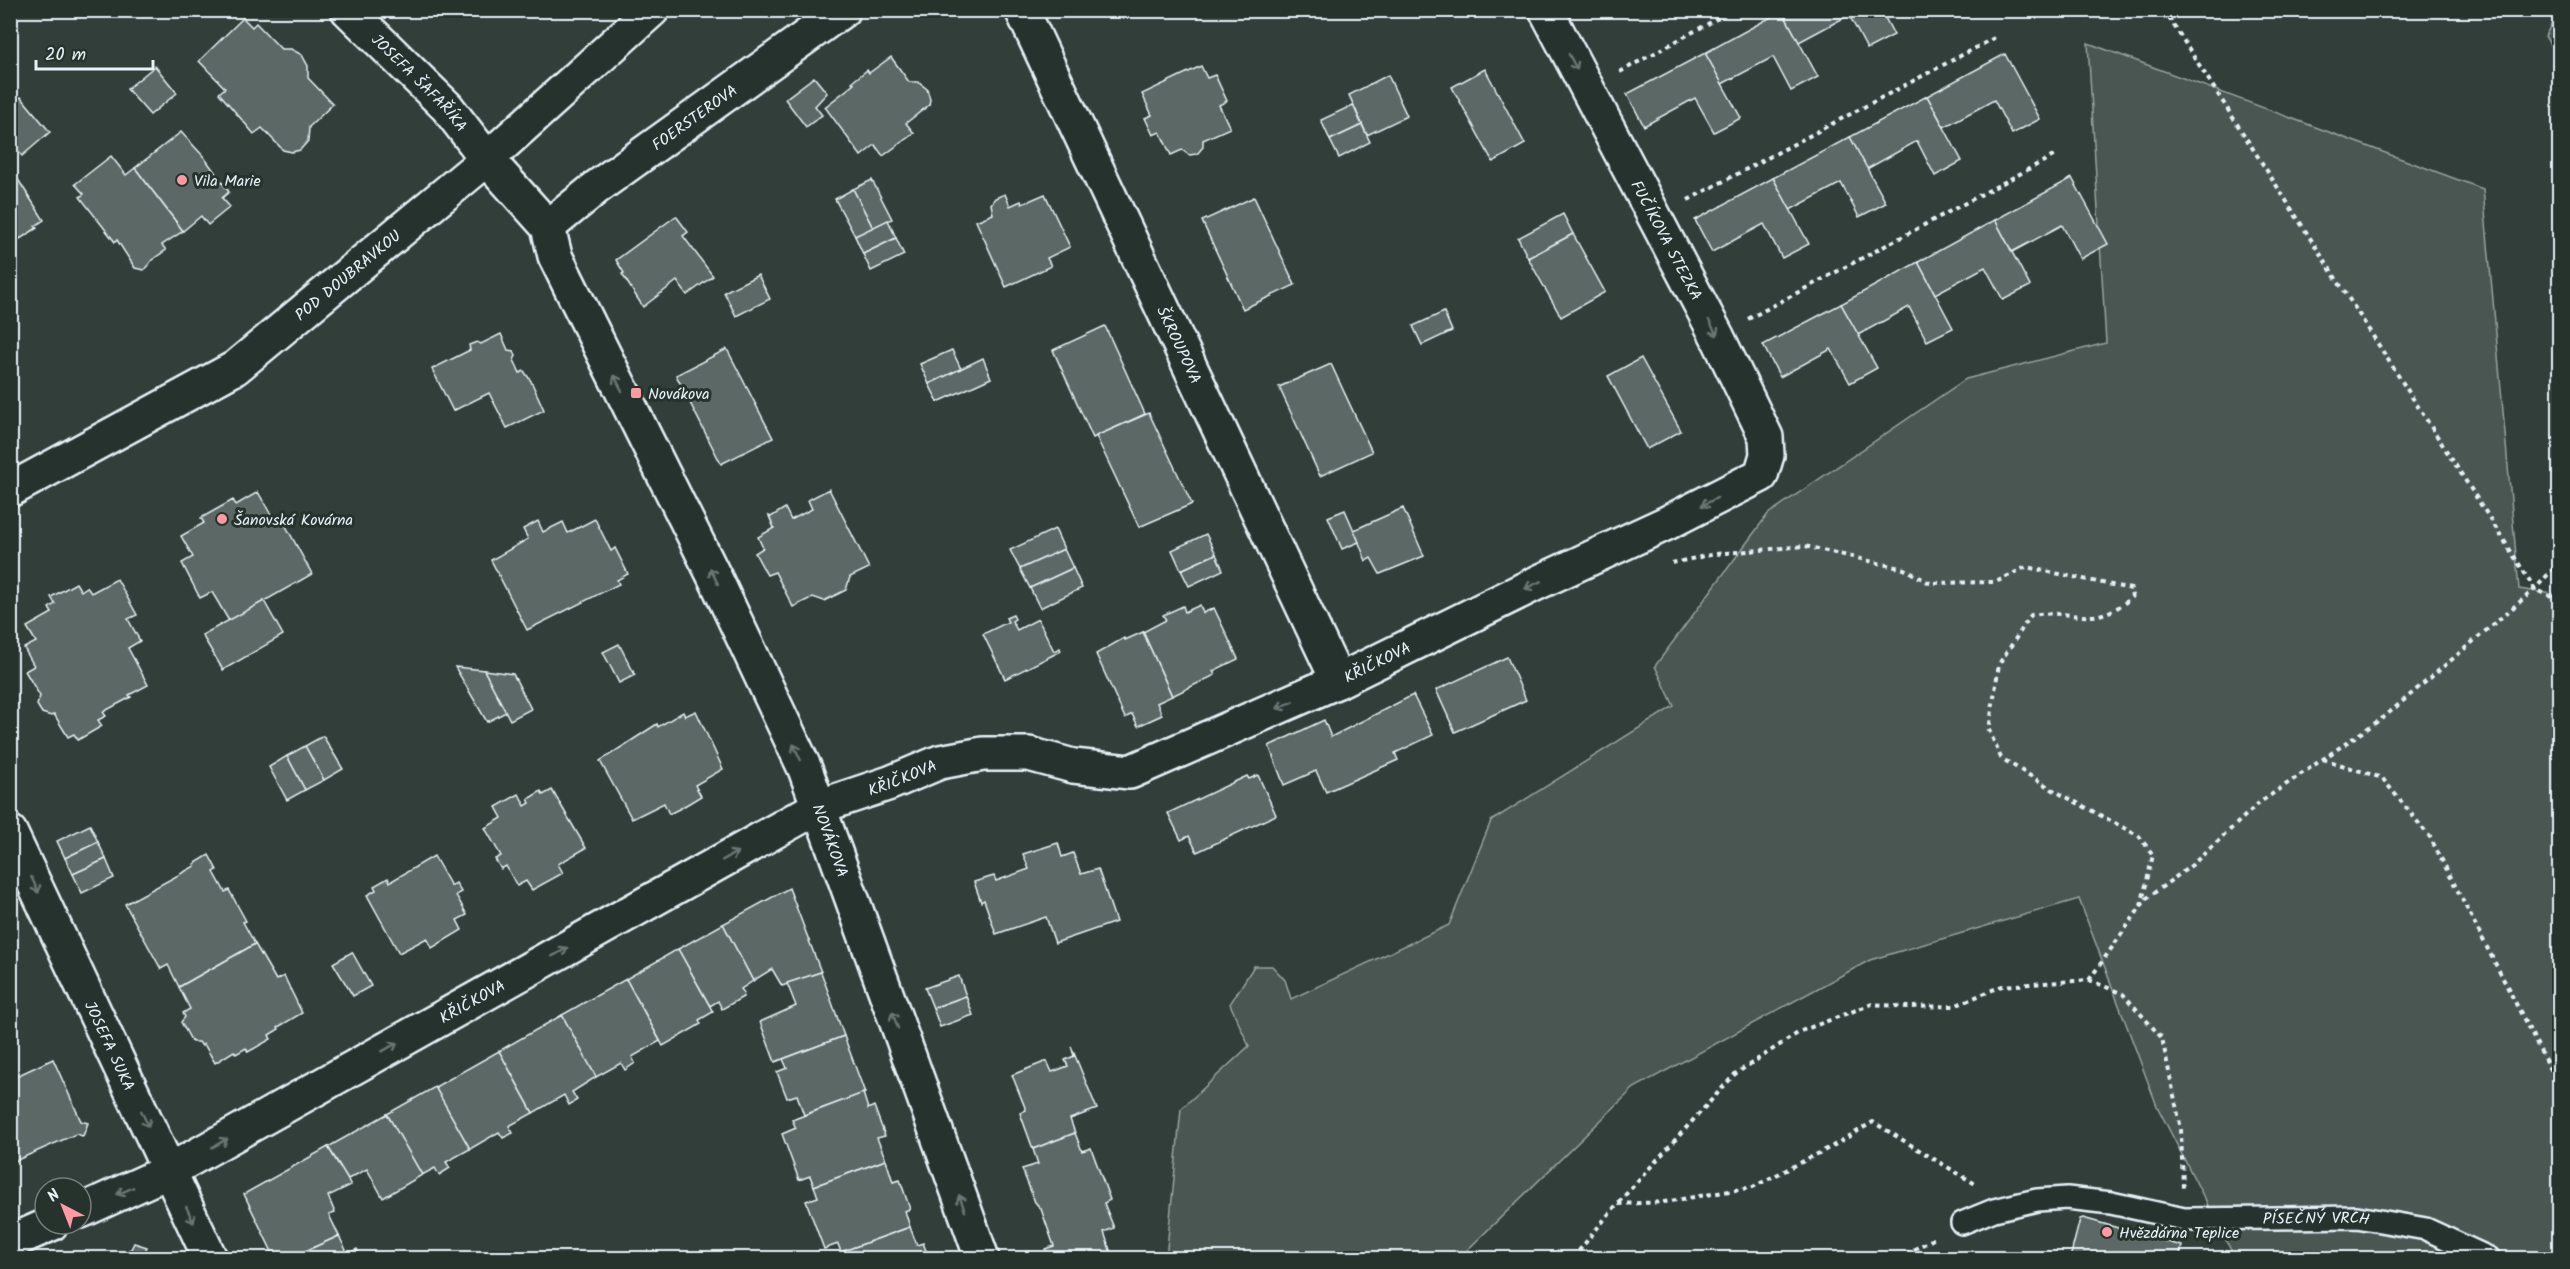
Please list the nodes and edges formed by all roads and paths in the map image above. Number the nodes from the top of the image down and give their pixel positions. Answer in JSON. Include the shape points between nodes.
{"nodes":[{"id":1,"x":348,"y":10,"type":"edge"},
{"id":2,"x":652,"y":10,"type":"edge"},
{"id":3,"x":843,"y":10,"type":"edge"},
{"id":4,"x":1022,"y":10,"type":"edge"},
{"id":5,"x":1546,"y":10,"type":"edge"},
{"id":6,"x":1732,"y":10,"type":"edge"},
{"id":7,"x":2164,"y":10,"type":"edge"},
{"id":8,"x":1998,"y":36,"type":"dead end"},
{"id":9,"x":1588,"y":89,"type":"junction"},
{"id":10,"x":2057,"y":154,"type":"dead end"},
{"id":11,"x":487,"y":159,"type":"junction"},
{"id":12,"x":1655,"y":217,"type":"junction"},
{"id":13,"x":548,"y":227,"type":"junction"},
{"id":14,"x":1717,"y":336,"type":"junction"},
{"id":15,"x":1761,"y":475,"type":"joint"},
{"id":16,"x":10,"y":490,"type":"edge"},
{"id":17,"x":2559,"y":561,"type":"edge"},
{"id":18,"x":1662,"y":565,"type":"dead end"},
{"id":19,"x":2535,"y":590,"type":"junction"},
{"id":20,"x":2559,"y":601,"type":"edge"},
{"id":21,"x":1338,"y":681,"type":"junction"},
{"id":22,"x":2322,"y":759,"type":"junction"},
{"id":23,"x":818,"y":807,"type":"junction"},
{"id":24,"x":10,"y":832,"type":"edge"},
{"id":25,"x":2141,"y":906,"type":"junction"},
{"id":26,"x":2089,"y":980,"type":"junction"},
{"id":27,"x":2559,"y":1089,"type":"edge"},
{"id":28,"x":169,"y":1171,"type":"junction"},
{"id":29,"x":1617,"y":1204,"type":"junction"},
{"id":30,"x":93,"y":1205,"type":"edge"},
{"id":31,"x":1994,"y":1210,"type":"junction"},
{"id":32,"x":2184,"y":1219,"type":"junction"},
{"id":33,"x":1962,"y":1223,"type":"joint"},
{"id":34,"x":33,"y":1232,"type":"edge"},
{"id":35,"x":10,"y":1242,"type":"edge"},
{"id":36,"x":210,"y":1258,"type":"edge"},
{"id":37,"x":982,"y":1258,"type":"edge"},
{"id":38,"x":1573,"y":1258,"type":"edge"},
{"id":39,"x":1898,"y":1258,"type":"edge"},
{"id":40,"x":2489,"y":1258,"type":"edge"}],
"edges":[{"from":1,"to":11,"type":"street","name":"JOSEFA ŠAFAŘÍKA","via":[[447,107]]},
{"from":2,"to":11,"type":"street","name":"POD DOUBRAVKOU"},
{"from":3,"to":13,"type":"street","name":"FOERSTEROVA","via":[[597,187]]},
{"from":4,"to":21,"type":"street","name":"ŠKROUPOVA"},
{"from":5,"to":9,"type":"street","name":"FUČÍKOVA STEZKA","one_way":true},
{"from":6,"to":9,"type":"path"},
{"from":7,"to":19,"type":"path"},
{"from":8,"to":12,"type":"path"},
{"from":9,"to":12,"type":"street","name":"FUČÍKOVA STEZKA"},
{"from":10,"to":14,"type":"path"},
{"from":11,"to":13,"type":"street","name":"NOVÁKOVA"},
{"from":11,"to":16,"type":"street","name":"POD DOUBRAVKOU","via":[[235,368]]},
{"from":12,"to":14,"type":"street","name":"FUČÍKOVA STEZKA","one_way":true},
{"from":23,"to":13,"type":"street","name":"NOVÁKOVA","one_way":true,"via":[[805,769],[727,603],[555,256]]},
{"from":14,"to":15,"type":"street","name":"FUČÍKOVA STEZKA","via":[[1766,437],[1767,455]]},
{"from":15,"to":21,"type":"street","name":"KŘIČKOVA","one_way":true},
{"from":17,"to":19,"type":"path"},
{"from":18,"to":25,"type":"path","via":[[1715,554],[1805,546],[1904,569],[1930,583],[1996,582],[2026,567],[2131,589],[2132,597],[2115,611],[2089,618],[2053,612],[2031,615],[1999,664],[1989,730],[2001,758],[2139,836],[2153,855]]},
{"from":19,"to":20,"type":"path"},
{"from":19,"to":22,"type":"path","via":[[2384,717]]},
{"from":21,"to":23,"type":"street","name":"KŘIČKOVA","one_way":true,"via":[[1130,772],[1073,766],[1029,754],[983,754],[940,762]]},
{"from":22,"to":25,"type":"path","via":[[2259,803]]},
{"from":22,"to":27,"type":"path","via":[[2382,778],[2430,837]]},
{"from":28,"to":23,"type":"street","name":"KŘIČKOVA","one_way":true},
{"from":37,"to":23,"type":"street","name":"NOVÁKOVA","one_way":true},
{"from":24,"to":28,"type":"street","name":"JOSEFA SUKA","one_way":true},
{"from":25,"to":26,"type":"path"},
{"from":26,"to":29,"type":"path","via":[[2002,986],[1954,1006],[1872,1004],[1801,1031],[1735,1074]]},
{"from":26,"to":32,"type":"path","via":[[2123,994],[2162,1038],[2181,1129]]},
{"from":28,"to":30,"type":"street","name":"KŘIČKOVA","one_way":true},
{"from":28,"to":36,"type":"street","name":"JOSEFA SUKA","one_way":true},
{"from":29,"to":31,"type":"path","via":[[1664,1202],[1753,1187],[1873,1122],[1984,1189]]},
{"from":29,"to":38,"type":"path"},
{"from":31,"to":32,"type":"lane","name":"PÍSEČNÝ VRCH","via":[[2067,1197]]},
{"from":31,"to":33,"type":"lane","name":"PÍSEČNÝ VRCH"},
{"from":32,"to":40,"type":"lane","name":"PÍSEČNÝ VRCH","via":[[2357,1217],[2426,1229]]},
{"from":33,"to":39,"type":"path"},
{"from":34,"to":35,"type":"street"}]}
